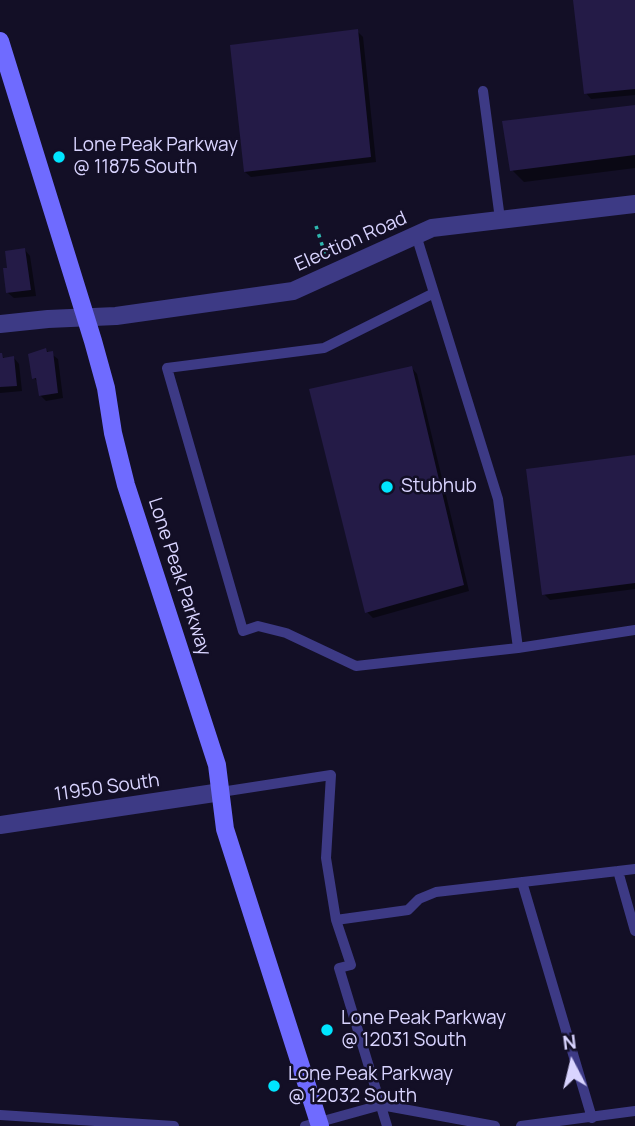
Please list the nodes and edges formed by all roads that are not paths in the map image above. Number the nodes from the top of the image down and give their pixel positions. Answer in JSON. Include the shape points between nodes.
{"nodes":[{"id":1,"x":0,"y":40,"type":"edge"},
{"id":2,"x":483,"y":90,"type":"dead end"},
{"id":3,"x":635,"y":204,"type":"edge"},
{"id":4,"x":500,"y":219,"type":"junction"},
{"id":5,"x":416,"y":235,"type":"junction"},
{"id":6,"x":434,"y":293,"type":"junction"},
{"id":7,"x":85,"y":317,"type":"junction"},
{"id":8,"x":0,"y":324,"type":"edge"},
{"id":9,"x":635,"y":630,"type":"edge"},
{"id":10,"x":518,"y":648,"type":"junction"},
{"id":11,"x":221,"y":792,"type":"junction"},
{"id":12,"x":0,"y":825,"type":"edge"},
{"id":13,"x":635,"y":869,"type":"edge"},
{"id":14,"x":618,"y":871,"type":"junction"},
{"id":15,"x":522,"y":882,"type":"junction"},
{"id":16,"x":336,"y":920,"type":"junction"},
{"id":17,"x":635,"y":931,"type":"edge"},
{"id":18,"x":381,"y":1105,"type":"junction"},
{"id":19,"x":635,"y":1111,"type":"edge"},
{"id":20,"x":0,"y":1115,"type":"edge"},
{"id":21,"x":592,"y":1118,"type":"junction"},
{"id":22,"x":315,"y":1124,"type":"edge"},
{"id":23,"x":174,"y":1126,"type":"edge"},
{"id":24,"x":387,"y":1126,"type":"edge"},
{"id":25,"x":495,"y":1126,"type":"edge"},
{"id":26,"x":521,"y":1126,"type":"edge"}],
"edges":[{"from":1,"to":7,"type":"main road","name":"Lone Peak Parkway"},
{"from":2,"to":4,"type":"lane"},
{"from":3,"to":4,"type":"street","name":"Election Road"},
{"from":4,"to":5,"type":"street","name":"Election Road","via":[[432,228]]},
{"from":5,"to":6,"type":"lane"},
{"from":5,"to":7,"type":"street","name":"Election Road","via":[[293,291]]},
{"from":6,"to":10,"type":"lane","via":[[498,499]]},
{"from":6,"to":10,"type":"lane","via":[[324,348],[167,368],[243,631],[258,626],[286,633],[356,666]]},
{"from":7,"to":8,"type":"street","name":"Election Road"},
{"from":7,"to":11,"type":"main road","name":"Lone Peak Parkway","via":[[106,388],[126,485],[217,765]]},
{"from":9,"to":10,"type":"lane"},
{"from":11,"to":12,"type":"street","name":"11950 South"},
{"from":11,"to":16,"type":"lane","via":[[331,775],[326,858]]},
{"from":11,"to":22,"type":"main road","name":"Lone Peak Parkway","via":[[225,829]]},
{"from":13,"to":14,"type":"lane"},
{"from":14,"to":15,"type":"lane"},
{"from":14,"to":17,"type":"lane"},
{"from":15,"to":16,"type":"lane","via":[[436,892],[408,910]]},
{"from":15,"to":21,"type":"lane"},
{"from":16,"to":18,"type":"lane","via":[[351,965],[339,968]]},
{"from":18,"to":22,"type":"lane"},
{"from":18,"to":24,"type":"lane"},
{"from":18,"to":25,"type":"lane"},
{"from":19,"to":21,"type":"lane"},
{"from":20,"to":23,"type":"lane"},
{"from":21,"to":26,"type":"lane"}]}
